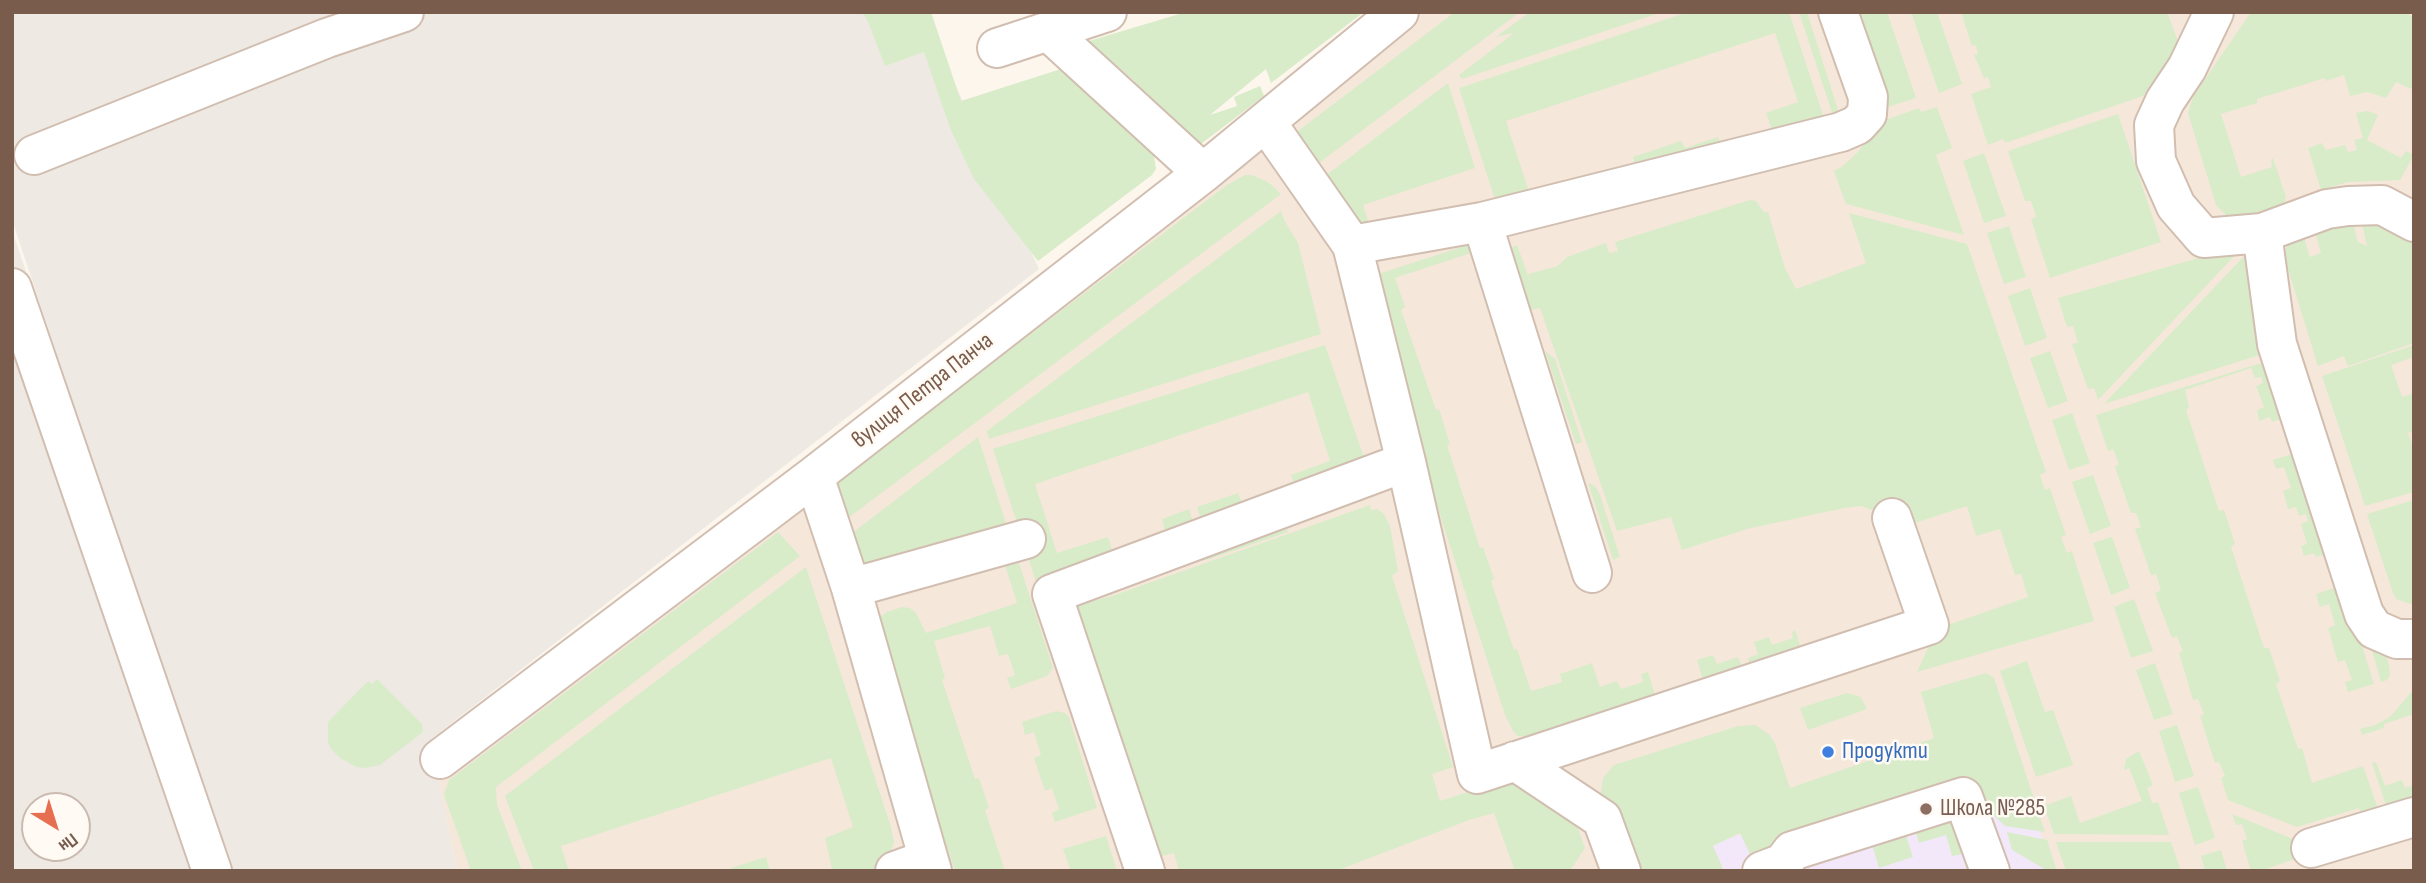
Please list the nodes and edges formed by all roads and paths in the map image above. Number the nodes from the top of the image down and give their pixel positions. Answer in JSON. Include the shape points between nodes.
{"nodes":[{"id":1,"x":404,"y":12,"type":"edge"},
{"id":2,"x":1107,"y":12,"type":"edge"},
{"id":3,"x":1399,"y":12,"type":"edge"},
{"id":4,"x":1838,"y":12,"type":"edge"},
{"id":5,"x":2214,"y":12,"type":"edge"},
{"id":6,"x":1048,"y":31,"type":"junction"},
{"id":7,"x":997,"y":48,"type":"dead end"},
{"id":8,"x":1266,"y":122,"type":"junction"},
{"id":9,"x":34,"y":155,"type":"dead end"},
{"id":10,"x":1203,"y":173,"type":"junction"},
{"id":11,"x":1482,"y":222,"type":"junction"},
{"id":12,"x":2414,"y":222,"type":"edge"},
{"id":13,"x":2262,"y":233,"type":"junction"},
{"id":14,"x":1352,"y":245,"type":"junction"},
{"id":15,"x":12,"y":288,"type":"edge"},
{"id":16,"x":1406,"y":462,"type":"junction"},
{"id":17,"x":814,"y":476,"type":"junction"},
{"id":18,"x":1892,"y":518,"type":"dead end"},
{"id":19,"x":1026,"y":539,"type":"dead end"},
{"id":20,"x":1592,"y":573,"type":"dead end"},
{"id":21,"x":851,"y":588,"type":"junction"},
{"id":22,"x":2414,"y":639,"type":"edge"},
{"id":23,"x":440,"y":759,"type":"dead end"},
{"id":24,"x":1515,"y":761,"type":"junction"},
{"id":25,"x":2414,"y":817,"type":"edge"},
{"id":26,"x":2311,"y":848,"type":"dead end"},
{"id":27,"x":918,"y":867,"type":"edge"},
{"id":28,"x":212,"y":871,"type":"edge"},
{"id":29,"x":1145,"y":871,"type":"edge"},
{"id":30,"x":1621,"y":871,"type":"edge"},
{"id":31,"x":1762,"y":871,"type":"edge"},
{"id":32,"x":1990,"y":871,"type":"edge"}],
"edges":[{"from":1,"to":9,"type":"street","via":[[327,38]]},
{"from":2,"to":6,"type":"street"},
{"from":3,"to":8,"type":"street","name":"вулиця Петра Панча"},
{"from":4,"to":11,"type":"street","via":[[1868,97],[1867,114],[1857,125]]},
{"from":5,"to":13,"type":"street","via":[[2154,125],[2156,161],[2176,206],[2204,238]]},
{"from":6,"to":7,"type":"street"},
{"from":6,"to":10,"type":"street"},
{"from":8,"to":10,"type":"street","name":"вулиця Петра Панча"},
{"from":8,"to":14,"type":"street"},
{"from":10,"to":17,"type":"street","name":"вулиця Петра Панча"},
{"from":11,"to":14,"type":"street"},
{"from":11,"to":20,"type":"street"},
{"from":12,"to":13,"type":"street","via":[[2382,205],[2348,206]]},
{"from":13,"to":22,"type":"street","via":[[2277,344],[2364,614],[2374,629],[2397,639]]},
{"from":14,"to":16,"type":"street"},
{"from":15,"to":28,"type":"street"},
{"from":16,"to":24,"type":"street","via":[[1477,774]]},
{"from":16,"to":29,"type":"street","via":[[1052,594]]},
{"from":17,"to":21,"type":"street"},
{"from":17,"to":23,"type":"street","name":"вулиця Петра Панча"},
{"from":18,"to":24,"type":"street","via":[[1928,625]]},
{"from":19,"to":21,"type":"street"},
{"from":21,"to":27,"type":"street"},
{"from":24,"to":30,"type":"street","via":[[1602,819]]},
{"from":25,"to":26,"type":"street"},
{"from":31,"to":32,"type":"street","via":[[1783,863],[1792,851],[1963,797]]}]}
